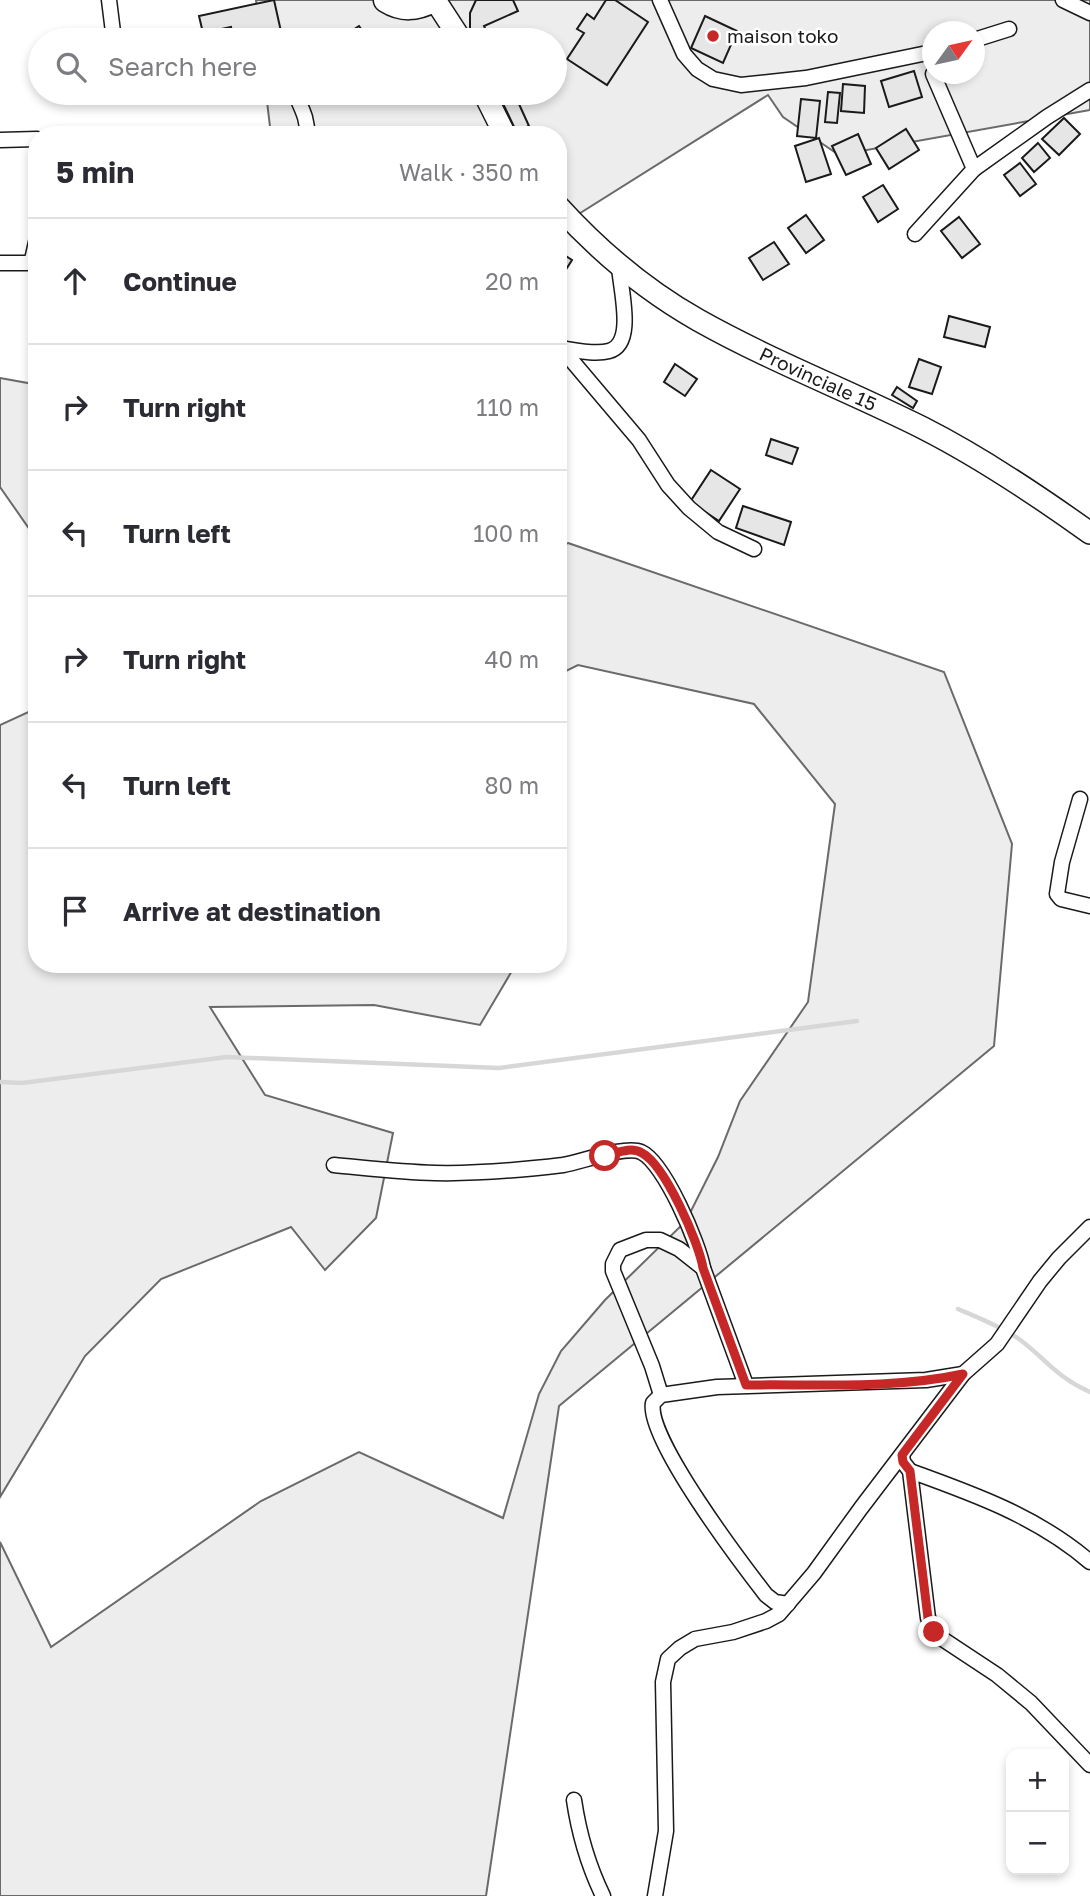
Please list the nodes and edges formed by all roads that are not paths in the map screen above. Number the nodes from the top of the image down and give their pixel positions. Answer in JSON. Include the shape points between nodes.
{"nodes":[{"id":1,"x":109,"y":0,"type":"edge"},
{"id":2,"x":386,"y":0,"type":"edge"},
{"id":3,"x":434,"y":0,"type":"edge"},
{"id":4,"x":660,"y":0,"type":"edge"},
{"id":5,"x":1063,"y":0,"type":"edge"},
{"id":6,"x":1090,"y":13,"type":"edge"},
{"id":7,"x":112,"y":28,"type":"edge"},
{"id":8,"x":453,"y":28,"type":"edge"},
{"id":9,"x":1009,"y":29,"type":"dead end"},
{"id":10,"x":985,"y":37,"type":"edge"},
{"id":11,"x":922,"y":55,"type":"edge"},
{"id":12,"x":938,"y":84,"type":"edge"},
{"id":13,"x":1090,"y":90,"type":"edge"},
{"id":14,"x":301,"y":105,"type":"edge"},
{"id":15,"x":490,"y":105,"type":"edge"},
{"id":16,"x":308,"y":126,"type":"edge"},
{"id":17,"x":500,"y":126,"type":"edge"},
{"id":18,"x":28,"y":139,"type":"edge"},
{"id":19,"x":0,"y":140,"type":"edge"},
{"id":20,"x":974,"y":169,"type":"junction"},
{"id":21,"x":567,"y":216,"type":"edge"},
{"id":22,"x":915,"y":234,"type":"dead end"},
{"id":23,"x":28,"y":262,"type":"edge"},
{"id":24,"x":0,"y":263,"type":"edge"},
{"id":25,"x":619,"y":266,"type":"junction"},
{"id":26,"x":567,"y":349,"type":"edge"},
{"id":27,"x":567,"y":356,"type":"edge"},
{"id":28,"x":1090,"y":533,"type":"edge"},
{"id":29,"x":754,"y":549,"type":"dead end"},
{"id":30,"x":1080,"y":799,"type":"dead end"},
{"id":31,"x":1090,"y":906,"type":"edge"},
{"id":32,"x":334,"y":1165,"type":"dead end"},
{"id":33,"x":1090,"y":1227,"type":"edge"},
{"id":34,"x":703,"y":1268,"type":"junction"},
{"id":35,"x":963,"y":1374,"type":"junction"},
{"id":36,"x":746,"y":1385,"type":"junction"},
{"id":37,"x":661,"y":1395,"type":"junction"},
{"id":38,"x":902,"y":1455,"type":"junction"},
{"id":39,"x":910,"y":1471,"type":"junction"},
{"id":40,"x":1090,"y":1562,"type":"edge"},
{"id":41,"x":788,"y":1604,"type":"junction"},
{"id":42,"x":1090,"y":1765,"type":"edge"},
{"id":43,"x":574,"y":1800,"type":"dead end"},
{"id":44,"x":603,"y":1896,"type":"edge"},
{"id":45,"x":655,"y":1896,"type":"edge"}],
"edges":[{"from":1,"to":7,"type":"street"},
{"from":2,"to":3,"type":"highway","via":[[408,8]]},
{"from":3,"to":8,"type":"main road"},
{"from":4,"to":11,"type":"street","via":[[684,54],[696,69],[713,79],[741,85],[806,78]]},
{"from":5,"to":6,"type":"street"},
{"from":9,"to":10,"type":"street"},
{"from":12,"to":20,"type":"street"},
{"from":13,"to":20,"type":"street"},
{"from":14,"to":16,"type":"street"},
{"from":15,"to":17,"type":"main road"},
{"from":18,"to":19,"type":"street"},
{"from":20,"to":22,"type":"street"},
{"from":21,"to":25,"type":"main road","name":"Provinciale 15"},
{"from":23,"to":24,"type":"street"},
{"from":25,"to":26,"type":"street","via":[[624,337],[617,348],[606,352]]},
{"from":25,"to":28,"type":"main road","name":"Provinciale 15","via":[[696,319],[978,458]]},
{"from":27,"to":29,"type":"street","via":[[639,440],[689,508],[718,532]]},
{"from":30,"to":31,"type":"street","via":[[1057,894]]},
{"from":32,"to":34,"type":"street","via":[[480,1173],[641,1152],[667,1183]]},
{"from":33,"to":35,"type":"street","via":[[1040,1281],[998,1344]]},
{"from":34,"to":36,"type":"street"},
{"from":34,"to":37,"type":"street","via":[[660,1240],[627,1246],[613,1264]]},
{"from":35,"to":36,"type":"street","via":[[856,1384]]},
{"from":35,"to":38,"type":"street"},
{"from":36,"to":37,"type":"street"},
{"from":37,"to":41,"type":"street","via":[[653,1403],[652,1415],[671,1457],[722,1540],[758,1586],[775,1602]]},
{"from":38,"to":39,"type":"street"},
{"from":38,"to":41,"type":"street"},
{"from":39,"to":40,"type":"street","via":[[1048,1530]]},
{"from":39,"to":42,"type":"street","via":[[928,1618],[934,1632],[1031,1703]]},
{"from":41,"to":45,"type":"street","via":[[766,1621],[695,1639],[668,1659],[663,1682],[666,1830]]},
{"from":43,"to":44,"type":"street","via":[[579,1835]]}]}
